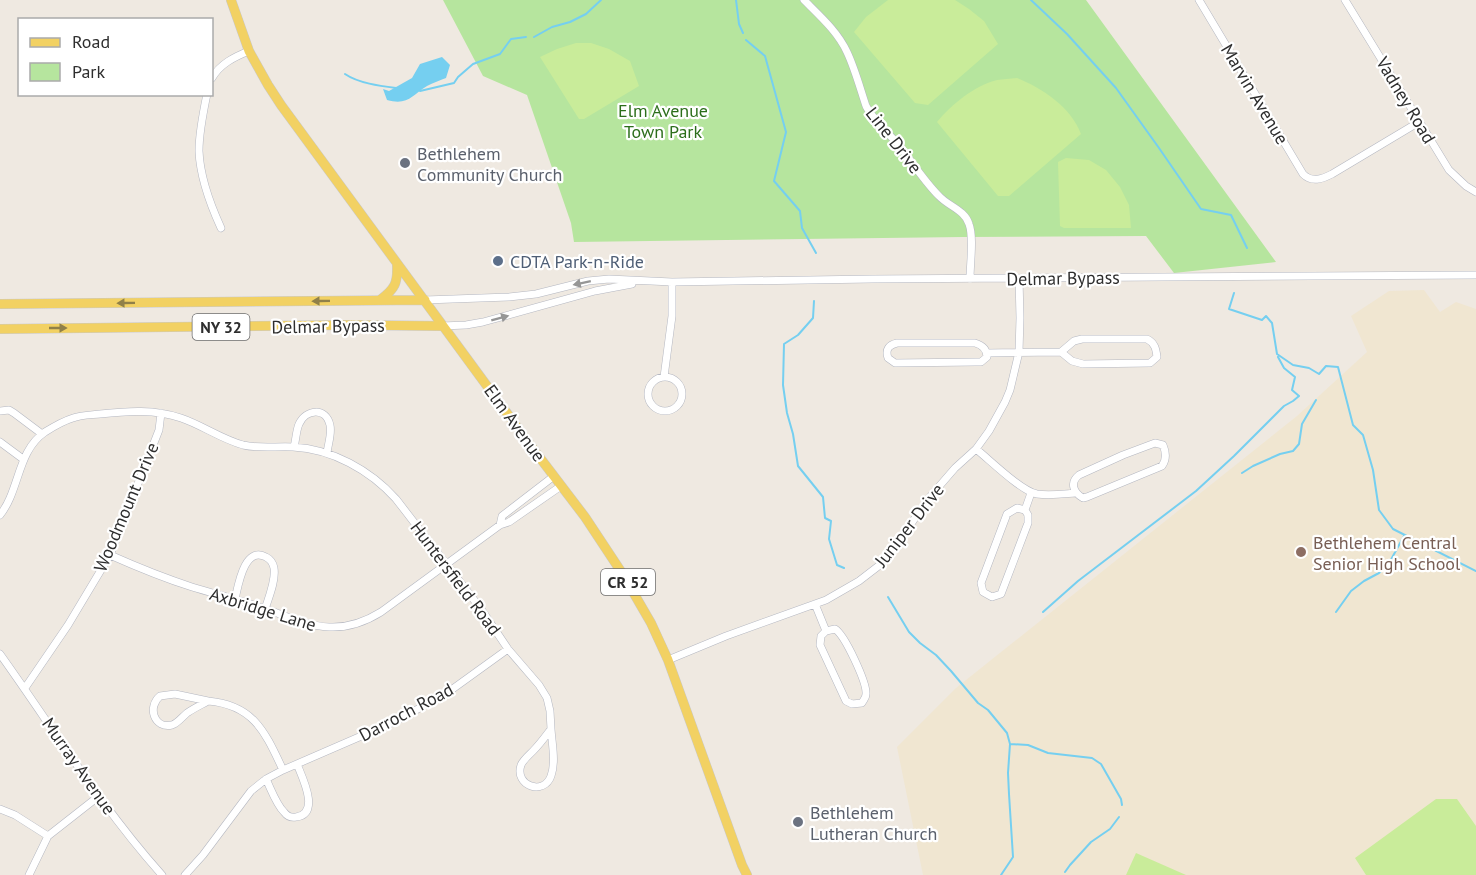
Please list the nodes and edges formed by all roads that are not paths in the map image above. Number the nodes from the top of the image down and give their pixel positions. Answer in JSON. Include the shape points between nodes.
{"nodes":[{"id":1,"x":231,"y":0,"type":"edge"},
{"id":2,"x":804,"y":0,"type":"edge"},
{"id":3,"x":1199,"y":0,"type":"edge"},
{"id":4,"x":1345,"y":0,"type":"edge"},
{"id":5,"x":249,"y":51,"type":"junction"},
{"id":6,"x":213,"y":77,"type":"edge"},
{"id":7,"x":207,"y":96,"type":"edge"},
{"id":8,"x":1419,"y":122,"type":"junction"},
{"id":9,"x":1476,"y":192,"type":"edge"},
{"id":10,"x":221,"y":228,"type":"dead end"},
{"id":11,"x":396,"y":262,"type":"junction"},
{"id":12,"x":1476,"y":274,"type":"edge"},
{"id":13,"x":1019,"y":278,"type":"junction"},
{"id":14,"x":970,"y":279,"type":"junction"},
{"id":15,"x":650,"y":282,"type":"junction"},
{"id":16,"x":672,"y":282,"type":"junction"},
{"id":17,"x":556,"y":289,"type":"junction"},
{"id":18,"x":379,"y":300,"type":"junction"},
{"id":19,"x":425,"y":300,"type":"junction"},
{"id":20,"x":558,"y":302,"type":"junction"},
{"id":21,"x":0,"y":304,"type":"edge"},
{"id":22,"x":442,"y":326,"type":"junction"},
{"id":23,"x":0,"y":329,"type":"edge"},
{"id":24,"x":1019,"y":352,"type":"junction"},
{"id":25,"x":1061,"y":352,"type":"junction"},
{"id":26,"x":987,"y":353,"type":"junction"},
{"id":27,"x":664,"y":377,"type":"junction"},
{"id":28,"x":0,"y":411,"type":"edge"},
{"id":29,"x":161,"y":413,"type":"junction"},
{"id":30,"x":42,"y":434,"type":"junction"},
{"id":31,"x":0,"y":442,"type":"edge"},
{"id":32,"x":294,"y":447,"type":"junction"},
{"id":33,"x":976,"y":449,"type":"junction"},
{"id":34,"x":327,"y":453,"type":"junction"},
{"id":35,"x":23,"y":459,"type":"junction"},
{"id":36,"x":554,"y":477,"type":"junction"},
{"id":37,"x":561,"y":486,"type":"junction"},
{"id":38,"x":1031,"y":492,"type":"junction"},
{"id":39,"x":1075,"y":493,"type":"junction"},
{"id":40,"x":524,"y":499,"type":"junction"},
{"id":41,"x":530,"y":507,"type":"junction"},
{"id":42,"x":1025,"y":510,"type":"junction"},
{"id":43,"x":0,"y":515,"type":"edge"},
{"id":44,"x":500,"y":525,"type":"junction"},
{"id":45,"x":110,"y":555,"type":"junction"},
{"id":46,"x":446,"y":564,"type":"junction"},
{"id":47,"x":235,"y":599,"type":"junction"},
{"id":48,"x":815,"y":604,"type":"junction"},
{"id":49,"x":265,"y":609,"type":"junction"},
{"id":50,"x":826,"y":631,"type":"junction"},
{"id":51,"x":508,"y":649,"type":"junction"},
{"id":52,"x":0,"y":654,"type":"edge"},
{"id":53,"x":668,"y":660,"type":"junction"},
{"id":54,"x":25,"y":688,"type":"junction"},
{"id":55,"x":208,"y":701,"type":"junction"},
{"id":56,"x":551,"y":729,"type":"junction"},
{"id":57,"x":297,"y":764,"type":"junction"},
{"id":58,"x":283,"y":770,"type":"junction"},
{"id":59,"x":266,"y":779,"type":"junction"},
{"id":60,"x":99,"y":796,"type":"junction"},
{"id":61,"x":0,"y":809,"type":"edge"},
{"id":62,"x":48,"y":836,"type":"junction"},
{"id":63,"x":29,"y":875,"type":"edge"},
{"id":64,"x":162,"y":875,"type":"edge"},
{"id":65,"x":185,"y":875,"type":"edge"},
{"id":66,"x":747,"y":875,"type":"edge"}],
"edges":[{"from":1,"to":5,"type":"main road","name":"Elm Avenue"},
{"from":2,"to":14,"type":"street","name":"Line Drive","via":[[841,40],[871,114],[937,194],[966,218],[970,230]]},
{"from":3,"to":8,"type":"street","name":"Marvin Avenue","via":[[1308,178],[1317,180],[1332,174]]},
{"from":4,"to":8,"type":"street","name":"Vadney Road"},
{"from":5,"to":6,"type":"street","via":[[226,63]]},
{"from":5,"to":11,"type":"main road","name":"Elm Avenue","via":[[281,105]]},
{"from":7,"to":10,"type":"street","via":[[199,151],[205,185]]},
{"from":8,"to":9,"type":"street","name":"Vadney Road","via":[[1449,170]]},
{"from":11,"to":18,"type":"main road","via":[[396,282]]},
{"from":11,"to":19,"type":"main road","name":"Elm Avenue"},
{"from":12,"to":13,"type":"street","name":"Delmar Bypass"},
{"from":13,"to":14,"type":"street","name":"Delmar Bypass"},
{"from":13,"to":24,"type":"street","name":"Juniper Drive"},
{"from":14,"to":16,"type":"street","name":"Delmar Bypass"},
{"from":15,"to":16,"type":"street","name":"Delmar Bypass"},
{"from":15,"to":17,"type":"street","name":"Delmar Bypass","one_way":true,"via":[[609,279]]},
{"from":15,"to":20,"type":"street","name":"Delmar Bypass","via":[[617,286]]},
{"from":16,"to":27,"type":"street"},
{"from":17,"to":19,"type":"street","name":"Delmar Bypass","via":[[509,297]]},
{"from":17,"to":20,"type":"street"},
{"from":18,"to":19,"type":"main road","name":"Delmar Bypass"},
{"from":18,"to":21,"type":"main road","name":"Delmar Bypass","number":"NY 32","one_way":true},
{"from":19,"to":22,"type":"main road","name":"Elm Avenue"},
{"from":22,"to":20,"type":"street","name":"Delmar Bypass","one_way":true,"via":[[483,322]]},
{"from":23,"to":22,"type":"main road","name":"Delmar Bypass","number":"NY 32","one_way":true},
{"from":22,"to":36,"type":"main road","name":"Elm Avenue","number":"CR 52"},
{"from":24,"to":25,"type":"street"},
{"from":24,"to":26,"type":"street"},
{"from":24,"to":33,"type":"street","name":"Juniper Drive","via":[[1005,402]]},
{"from":25,"to":25,"type":"street","via":[[1083,364],[1150,363],[1157,357],[1155,345],[1147,339],[1082,339]]},
{"from":26,"to":26,"type":"street","via":[[975,343],[897,343],[888,347],[886,354],[890,361],[904,364],[981,362]]},
{"from":27,"to":27,"type":"street","via":[[653,381],[648,390],[649,402],[663,411],[674,408],[682,394],[678,384]]},
{"from":28,"to":30,"type":"street","via":[[9,410]]},
{"from":29,"to":30,"type":"street","name":"Huntersfield Road","via":[[122,411],[84,415]]},
{"from":29,"to":32,"type":"street","name":"Huntersfield Road","via":[[246,446]]},
{"from":29,"to":45,"type":"street","name":"Woodmount Drive","via":[[159,430]]},
{"from":30,"to":35,"type":"street","name":"Huntersfield Road"},
{"from":31,"to":35,"type":"street"},
{"from":32,"to":34,"type":"street","name":"Huntersfield Road"},
{"from":32,"to":34,"type":"street","via":[[303,418],[319,412],[330,424]]},
{"from":33,"to":38,"type":"street"},
{"from":33,"to":48,"type":"street","name":"Juniper Drive","via":[[929,498],[885,561],[859,581]]},
{"from":34,"to":46,"type":"street","name":"Huntersfield Road","via":[[364,471],[386,488]]},
{"from":35,"to":43,"type":"street","name":"Huntersfield Road","via":[[9,503]]},
{"from":36,"to":37,"type":"main road","name":"Elm Avenue","number":"CR 52"},
{"from":36,"to":40,"type":"street","name":"Axbridge Lane"},
{"from":37,"to":41,"type":"street","name":"Axbridge Lane"},
{"from":37,"to":53,"type":"main road","name":"Elm Avenue","number":"CR 52","via":[[622,573]]},
{"from":38,"to":39,"type":"street"},
{"from":38,"to":42,"type":"street"},
{"from":39,"to":39,"type":"street","via":[[1087,497],[1162,466],[1167,452],[1163,444],[1155,443],[1123,455],[1079,475],[1074,481]]},
{"from":40,"to":41,"type":"street"},
{"from":40,"to":44,"type":"street","name":"Axbridge Lane","via":[[502,516]]},
{"from":41,"to":44,"type":"street","name":"Axbridge Lane"},
{"from":42,"to":42,"type":"street","via":[[1014,509],[1007,514],[981,583],[983,592],[989,596],[1001,594],[1028,523]]},
{"from":44,"to":46,"type":"street","name":"Axbridge Lane"},
{"from":45,"to":47,"type":"street","name":"Axbridge Lane","via":[[140,569]]},
{"from":45,"to":54,"type":"street","name":"Woodmount Drive"},
{"from":46,"to":49,"type":"street","name":"Axbridge Lane","via":[[362,623],[322,627]]},
{"from":46,"to":51,"type":"street","name":"Huntersfield Road"},
{"from":47,"to":49,"type":"street","name":"Axbridge Lane"},
{"from":47,"to":49,"type":"street","via":[[248,561],[264,555],[274,572]]},
{"from":48,"to":50,"type":"street"},
{"from":48,"to":53,"type":"street","name":"Juniper Drive"},
{"from":50,"to":50,"type":"street","via":[[835,629],[845,640],[864,685],[862,703],[846,701],[820,645]]},
{"from":51,"to":56,"type":"street","name":"Huntersfield Road","via":[[547,698]]},
{"from":51,"to":57,"type":"street","name":"Darroch Road","via":[[437,699]]},
{"from":52,"to":54,"type":"street","name":"Murray Avenue"},
{"from":53,"to":66,"type":"main road","name":"Elm Avenue","number":"CR 52"},
{"from":54,"to":60,"type":"street","name":"Murray Avenue"},
{"from":55,"to":55,"type":"street","via":[[165,694],[157,699],[152,710],[160,723],[176,724]]},
{"from":55,"to":58,"type":"street","via":[[234,705],[254,720]]},
{"from":56,"to":56,"type":"street","name":"Huntersfield Road","via":[[521,765],[521,777],[532,787],[542,785],[551,775]]},
{"from":57,"to":58,"type":"street","name":"Darroch Road"},
{"from":57,"to":59,"type":"street","via":[[309,798],[307,810],[300,816],[294,818],[283,812]]},
{"from":58,"to":59,"type":"street","name":"Darroch Road"},
{"from":59,"to":65,"type":"street","name":"Darroch Road","via":[[251,791]]},
{"from":60,"to":62,"type":"street"},
{"from":60,"to":64,"type":"street","name":"Murray Avenue"},
{"from":61,"to":62,"type":"street"},
{"from":62,"to":63,"type":"street"}]}
